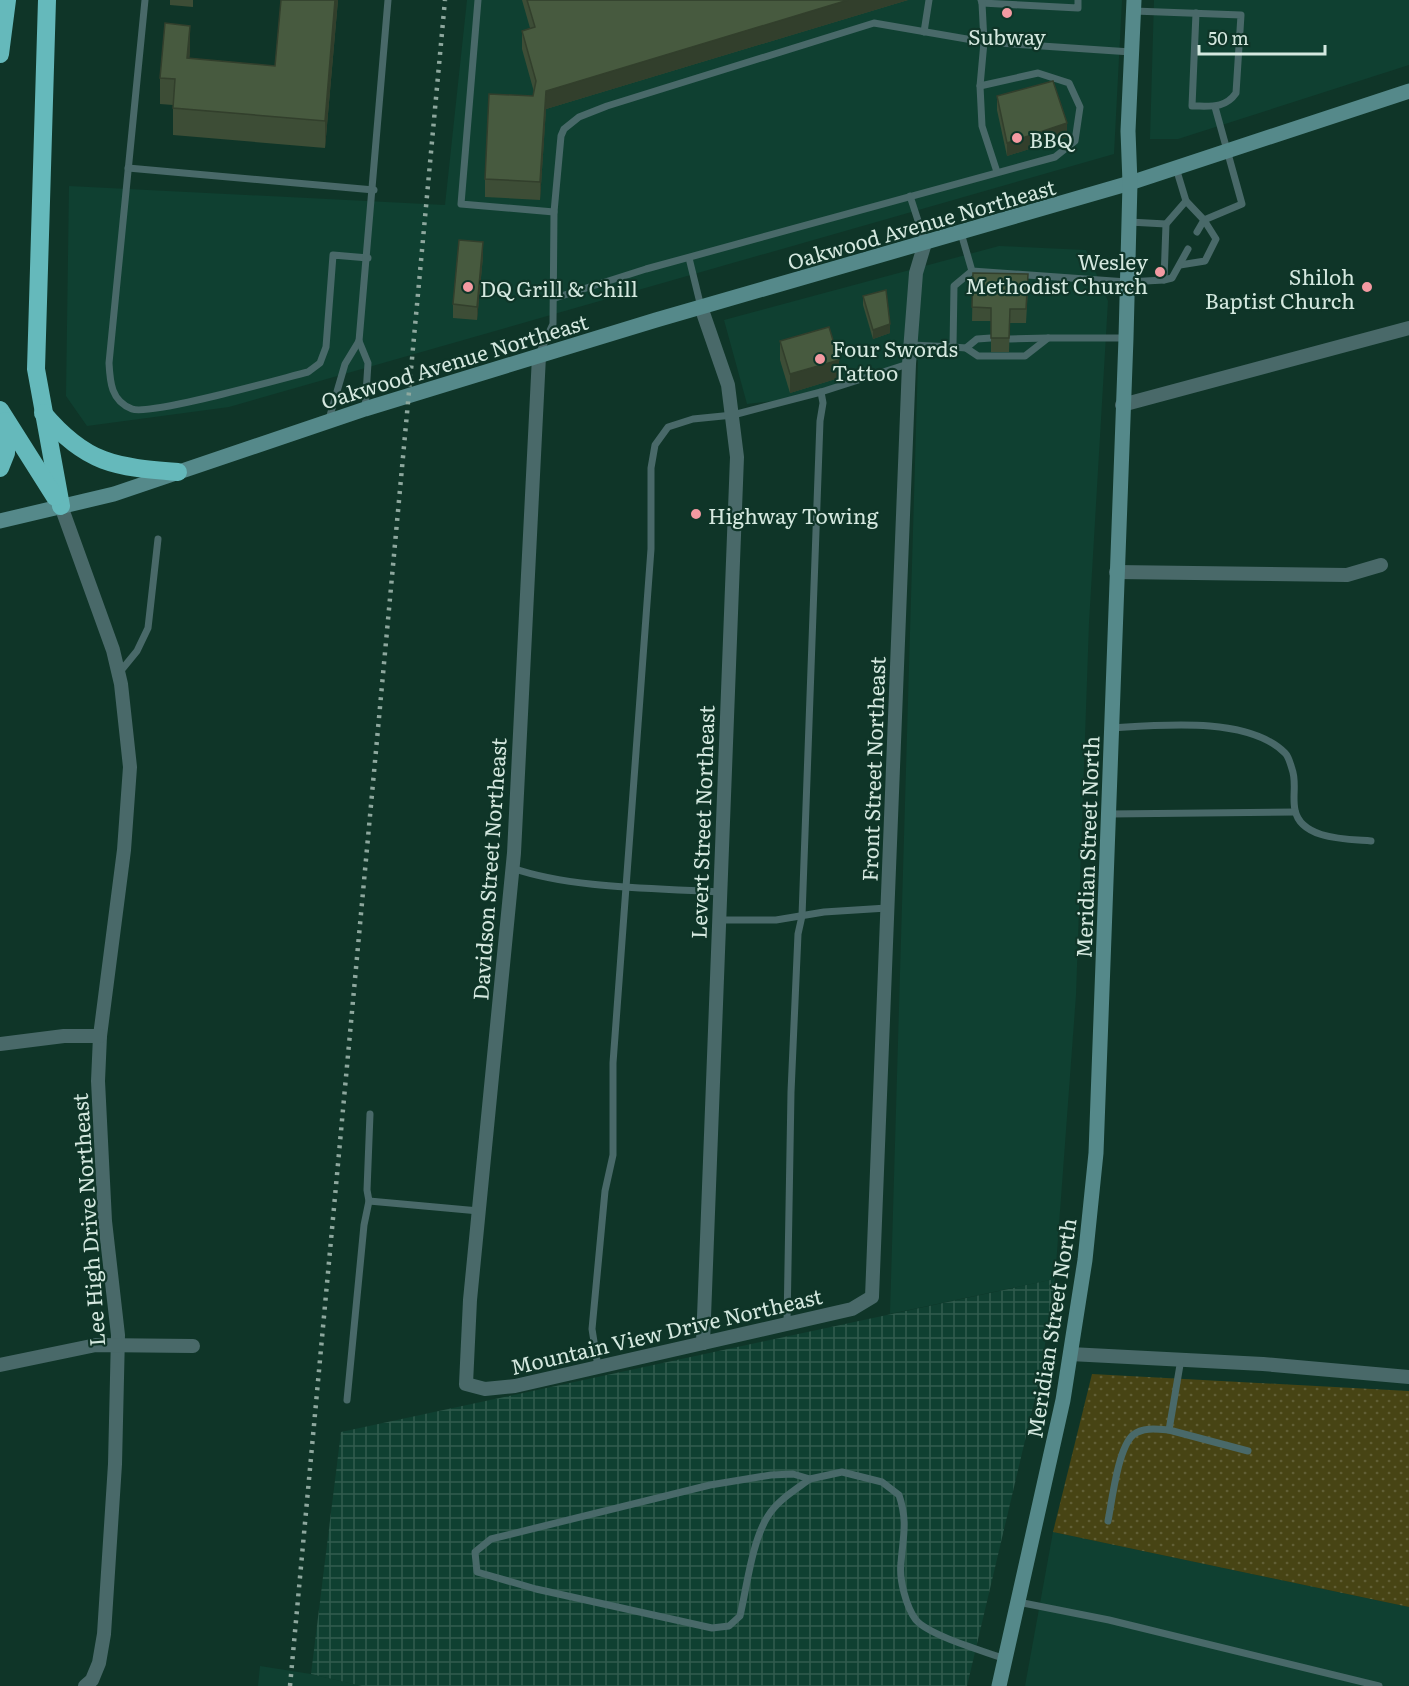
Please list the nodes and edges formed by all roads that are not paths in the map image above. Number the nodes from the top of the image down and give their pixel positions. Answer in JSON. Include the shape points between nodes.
{"nodes":[{"id":1,"x":7,"y":0,"type":"edge"},
{"id":2,"x":47,"y":0,"type":"edge"},
{"id":3,"x":145,"y":0,"type":"edge"},
{"id":4,"x":388,"y":0,"type":"edge"},
{"id":5,"x":478,"y":0,"type":"edge"},
{"id":6,"x":929,"y":0,"type":"edge"},
{"id":7,"x":1078,"y":0,"type":"edge"},
{"id":8,"x":981,"y":2,"type":"edge"},
{"id":9,"x":1134,"y":5,"type":"edge"},
{"id":10,"x":1196,"y":13,"type":"junction"},
{"id":11,"x":924,"y":32,"type":"junction"},
{"id":12,"x":984,"y":42,"type":"junction"},
{"id":13,"x":1133,"y":52,"type":"junction"},
{"id":14,"x":0,"y":54,"type":"edge"},
{"id":15,"x":980,"y":86,"type":"junction"},
{"id":16,"x":1409,"y":91,"type":"edge"},
{"id":17,"x":1215,"y":106,"type":"junction"},
{"id":18,"x":1227,"y":151,"type":"junction"},
{"id":19,"x":128,"y":168,"type":"junction"},
{"id":20,"x":1176,"y":168,"type":"junction"},
{"id":21,"x":996,"y":172,"type":"junction"},
{"id":22,"x":1130,"y":183,"type":"junction"},
{"id":23,"x":374,"y":190,"type":"junction"},
{"id":24,"x":910,"y":196,"type":"junction"},
{"id":25,"x":1186,"y":201,"type":"junction"},
{"id":26,"x":554,"y":212,"type":"junction"},
{"id":27,"x":1204,"y":220,"type":"junction"},
{"id":28,"x":1129,"y":222,"type":"junction"},
{"id":29,"x":1166,"y":224,"type":"junction"},
{"id":30,"x":1197,"y":232,"type":"dead end"},
{"id":31,"x":961,"y":233,"type":"junction"},
{"id":32,"x":925,"y":243,"type":"junction"},
{"id":33,"x":1188,"y":249,"type":"dead end"},
{"id":34,"x":368,"y":258,"type":"junction"},
{"id":35,"x":689,"y":258,"type":"junction"},
{"id":36,"x":1180,"y":265,"type":"junction"},
{"id":37,"x":972,"y":271,"type":"junction"},
{"id":38,"x":1164,"y":280,"type":"junction"},
{"id":39,"x":1127,"y":282,"type":"junction"},
{"id":40,"x":555,"y":298,"type":"junction"},
{"id":41,"x":701,"y":307,"type":"junction"},
{"id":42,"x":1409,"y":328,"type":"edge"},
{"id":43,"x":1047,"y":338,"type":"junction"},
{"id":44,"x":1126,"y":338,"type":"junction"},
{"id":45,"x":991,"y":339,"type":"edge"},
{"id":46,"x":1010,"y":339,"type":"edge"},
{"id":47,"x":359,"y":341,"type":"junction"},
{"id":48,"x":912,"y":345,"type":"junction"},
{"id":49,"x":953,"y":347,"type":"junction"},
{"id":50,"x":966,"y":348,"type":"junction"},
{"id":51,"x":539,"y":356,"type":"junction"},
{"id":52,"x":909,"y":364,"type":"junction"},
{"id":53,"x":821,"y":392,"type":"junction"},
{"id":54,"x":1122,"y":405,"type":"junction"},
{"id":55,"x":365,"y":409,"type":"junction"},
{"id":56,"x":42,"y":411,"type":"junction"},
{"id":57,"x":3,"y":415,"type":"edge"},
{"id":58,"x":733,"y":415,"type":"junction"},
{"id":59,"x":329,"y":421,"type":"junction"},
{"id":60,"x":0,"y":468,"type":"edge"},
{"id":61,"x":178,"y":472,"type":"junction"},
{"id":62,"x":61,"y":506,"type":"junction"},
{"id":63,"x":0,"y":521,"type":"edge"},
{"id":64,"x":158,"y":539,"type":"dead end"},
{"id":65,"x":1381,"y":565,"type":"dead end"},
{"id":66,"x":1116,"y":572,"type":"junction"},
{"id":67,"x":119,"y":673,"type":"junction"},
{"id":68,"x":1112,"y":728,"type":"junction"},
{"id":69,"x":1295,"y":812,"type":"junction"},
{"id":70,"x":1110,"y":814,"type":"junction"},
{"id":71,"x":1371,"y":841,"type":"dead end"},
{"id":72,"x":512,"y":868,"type":"junction"},
{"id":73,"x":626,"y":887,"type":"junction"},
{"id":74,"x":719,"y":892,"type":"junction"},
{"id":75,"x":887,"y":909,"type":"junction"},
{"id":76,"x":802,"y":916,"type":"junction"},
{"id":77,"x":718,"y":920,"type":"junction"},
{"id":78,"x":100,"y":1036,"type":"junction"},
{"id":79,"x":0,"y":1044,"type":"edge"},
{"id":80,"x":370,"y":1114,"type":"dead end"},
{"id":81,"x":369,"y":1201,"type":"junction"},
{"id":82,"x":479,"y":1211,"type":"junction"},
{"id":83,"x":872,"y":1297,"type":"joint"},
{"id":84,"x":787,"y":1324,"type":"junction"},
{"id":85,"x":703,"y":1343,"type":"junction"},
{"id":86,"x":118,"y":1345,"type":"junction"},
{"id":87,"x":193,"y":1347,"type":"dead end"},
{"id":88,"x":1070,"y":1354,"type":"junction"},
{"id":89,"x":1181,"y":1359,"type":"junction"},
{"id":90,"x":0,"y":1365,"type":"edge"},
{"id":91,"x":598,"y":1367,"type":"junction"},
{"id":92,"x":1409,"y":1377,"type":"edge"},
{"id":93,"x":466,"y":1384,"type":"joint"},
{"id":94,"x":346,"y":1400,"type":"dead end"},
{"id":95,"x":1169,"y":1430,"type":"junction"},
{"id":96,"x":1248,"y":1451,"type":"dead end"},
{"id":97,"x":810,"y":1479,"type":"junction"},
{"id":98,"x":1107,"y":1521,"type":"dead end"},
{"id":99,"x":1018,"y":1602,"type":"junction"},
{"id":100,"x":1005,"y":1659,"type":"junction"},
{"id":101,"x":85,"y":1686,"type":"edge"},
{"id":102,"x":999,"y":1686,"type":"edge"},
{"id":103,"x":1379,"y":1686,"type":"edge"}],
"edges":[{"from":1,"to":14,"type":"highway"},
{"from":2,"to":56,"type":"highway","via":[[36,369]]},
{"from":3,"to":19,"type":"lane"},
{"from":4,"to":23,"type":"lane"},
{"from":5,"to":26,"type":"lane","via":[[460,204]]},
{"from":6,"to":11,"type":"lane"},
{"from":7,"to":8,"type":"lane","via":[[1078,8]]},
{"from":8,"to":12,"type":"lane"},
{"from":9,"to":10,"type":"lane"},
{"from":9,"to":13,"type":"street","name":"Meridian Street North"},
{"from":10,"to":17,"type":"lane","via":[[1192,106]]},
{"from":10,"to":17,"type":"lane","via":[[1240,15],[1236,93],[1230,102]]},
{"from":11,"to":12,"type":"lane"},
{"from":11,"to":26,"type":"lane","via":[[874,23],[579,117],[561,136]]},
{"from":12,"to":13,"type":"lane"},
{"from":12,"to":15,"type":"lane"},
{"from":13,"to":22,"type":"street","name":"Meridian Street North","via":[[1128,131]]},
{"from":15,"to":21,"type":"lane","via":[[982,126]]},
{"from":15,"to":21,"type":"lane","via":[[1038,73],[1069,83],[1080,107],[1075,141],[1062,152]]},
{"from":16,"to":18,"type":"street","name":"Oakwood Avenue Northeast"},
{"from":17,"to":18,"type":"lane"},
{"from":18,"to":20,"type":"street","name":"Oakwood Avenue Northeast"},
{"from":18,"to":27,"type":"lane","via":[[1242,204]]},
{"from":19,"to":23,"type":"lane"},
{"from":19,"to":34,"type":"lane","via":[[109,363],[110,388],[118,400],[133,410],[172,405],[308,372],[320,363],[326,347],[333,255]]},
{"from":20,"to":22,"type":"street","name":"Oakwood Avenue Northeast"},
{"from":20,"to":25,"type":"lane"},
{"from":21,"to":24,"type":"lane"},
{"from":22,"to":28,"type":"street","name":"Meridian Street North"},
{"from":22,"to":31,"type":"street","name":"Oakwood Avenue Northeast"},
{"from":23,"to":34,"type":"lane"},
{"from":24,"to":32,"type":"lane"},
{"from":24,"to":35,"type":"lane"},
{"from":25,"to":27,"type":"lane"},
{"from":25,"to":29,"type":"lane"},
{"from":26,"to":40,"type":"lane"},
{"from":27,"to":30,"type":"lane"},
{"from":27,"to":36,"type":"lane","via":[[1216,239],[1205,261]]},
{"from":28,"to":29,"type":"lane"},
{"from":28,"to":39,"type":"street","name":"Meridian Street North"},
{"from":29,"to":38,"type":"lane"},
{"from":31,"to":32,"type":"street","name":"Oakwood Avenue Northeast"},
{"from":31,"to":37,"type":"lane"},
{"from":32,"to":41,"type":"street","name":"Oakwood Avenue Northeast"},
{"from":32,"to":48,"type":"street","name":"Front Street Northeast","via":[[916,273]]},
{"from":33,"to":36,"type":"lane"},
{"from":34,"to":47,"type":"lane"},
{"from":35,"to":40,"type":"lane"},
{"from":35,"to":41,"type":"lane"},
{"from":36,"to":38,"type":"lane","via":[[1172,278]]},
{"from":37,"to":39,"type":"lane"},
{"from":37,"to":49,"type":"lane","via":[[954,286]]},
{"from":38,"to":39,"type":"lane"},
{"from":39,"to":44,"type":"street","name":"Meridian Street North"},
{"from":40,"to":51,"type":"lane","via":[[553,324]]},
{"from":41,"to":51,"type":"street","name":"Oakwood Avenue Northeast"},
{"from":41,"to":58,"type":"street","name":"Levert Street Northeast","via":[[728,385]]},
{"from":42,"to":54,"type":"street"},
{"from":43,"to":44,"type":"lane"},
{"from":43,"to":46,"type":"lane"},
{"from":43,"to":50,"type":"lane","via":[[1025,356],[978,356]]},
{"from":44,"to":54,"type":"street","name":"Meridian Street North"},
{"from":45,"to":50,"type":"lane","via":[[977,339]]},
{"from":47,"to":55,"type":"lane","via":[[368,363]]},
{"from":47,"to":59,"type":"lane","via":[[345,364]]},
{"from":48,"to":49,"type":"lane"},
{"from":48,"to":52,"type":"street","name":"Front Street Northeast"},
{"from":49,"to":50,"type":"lane"},
{"from":51,"to":55,"type":"street","name":"Oakwood Avenue Northeast"},
{"from":51,"to":72,"type":"street","name":"Davidson Street Northeast"},
{"from":52,"to":53,"type":"lane"},
{"from":52,"to":75,"type":"street","name":"Front Street Northeast"},
{"from":53,"to":58,"type":"lane"},
{"from":53,"to":76,"type":"lane"},
{"from":54,"to":66,"type":"street","name":"Meridian Street North"},
{"from":55,"to":59,"type":"street","name":"Oakwood Avenue Northeast"},
{"from":56,"to":61,"type":"highway","via":[[75,447],[98,458],[127,468]]},
{"from":56,"to":62,"type":"highway"},
{"from":57,"to":60,"type":"highway","via":[[6,453]]},
{"from":57,"to":62,"type":"highway"},
{"from":58,"to":73,"type":"lane","via":[[693,419],[668,427],[655,446]]},
{"from":58,"to":74,"type":"street","name":"Levert Street Northeast","via":[[737,457]]},
{"from":59,"to":61,"type":"street","name":"Oakwood Avenue Northeast"},
{"from":61,"to":62,"type":"street","name":"Oakwood Avenue Northeast","via":[[114,494]]},
{"from":62,"to":63,"type":"street","name":"Oakwood Avenue Northeast"},
{"from":62,"to":67,"type":"street","name":"Lee High Drive Northeast","via":[[104,620]]},
{"from":64,"to":67,"type":"lane","via":[[148,628],[137,651]]},
{"from":65,"to":66,"type":"street","via":[[1347,574]]},
{"from":66,"to":68,"type":"street","name":"Meridian Street North"},
{"from":67,"to":78,"type":"street","name":"Lee High Drive Northeast","via":[[130,767],[124,850]]},
{"from":68,"to":69,"type":"lane","via":[[1220,727],[1272,741],[1288,755],[1294,775]]},
{"from":68,"to":70,"type":"street","name":"Meridian Street North"},
{"from":69,"to":70,"type":"lane"},
{"from":69,"to":71,"type":"lane","via":[[1308,829],[1335,838]]},
{"from":70,"to":88,"type":"street","name":"Meridian Street North","via":[[1096,1153]]},
{"from":72,"to":73,"type":"lane","via":[[534,875]]},
{"from":72,"to":82,"type":"street","name":"Davidson Street Northeast"},
{"from":73,"to":74,"type":"lane"},
{"from":73,"to":91,"type":"lane","via":[[613,1063],[613,1155],[605,1191],[592,1329]]},
{"from":74,"to":77,"type":"street","name":"Levert Street Northeast"},
{"from":75,"to":76,"type":"lane"},
{"from":75,"to":83,"type":"street","name":"Front Street Northeast"},
{"from":76,"to":77,"type":"lane"},
{"from":76,"to":84,"type":"lane","via":[[791,1092]]},
{"from":77,"to":85,"type":"street","name":"Levert Street Northeast"},
{"from":78,"to":79,"type":"street"},
{"from":78,"to":86,"type":"street","name":"Lee High Drive Northeast","via":[[98,1081],[105,1221]]},
{"from":80,"to":81,"type":"lane"},
{"from":81,"to":82,"type":"lane"},
{"from":81,"to":94,"type":"lane"},
{"from":82,"to":93,"type":"street","name":"Davidson Street Northeast"},
{"from":83,"to":84,"type":"street","name":"Mountain View Drive Northeast","via":[[852,1309]]},
{"from":84,"to":85,"type":"street","name":"Mountain View Drive Northeast"},
{"from":85,"to":91,"type":"street","name":"Mountain View Drive Northeast"},
{"from":86,"to":87,"type":"street"},
{"from":86,"to":90,"type":"street","via":[[96,1345]]},
{"from":86,"to":101,"type":"street","name":"Lee High Drive Northeast","via":[[104,1634],[99,1663]]},
{"from":88,"to":89,"type":"street"},
{"from":88,"to":99,"type":"street","name":"Meridian Street North"},
{"from":89,"to":92,"type":"street"},
{"from":89,"to":95,"type":"lane"},
{"from":91,"to":93,"type":"street","name":"Mountain View Drive Northeast","via":[[515,1386],[485,1389]]},
{"from":95,"to":96,"type":"lane"},
{"from":95,"to":98,"type":"lane","via":[[1149,1428],[1133,1434],[1124,1445]]},
{"from":97,"to":97,"type":"lane","via":[[768,1515],[760,1530],[740,1616],[729,1626],[712,1628],[477,1572],[475,1552],[491,1539],[710,1485],[771,1475],[793,1474]]},
{"from":97,"to":100,"type":"lane","via":[[842,1472],[882,1482],[899,1495],[906,1524],[900,1565],[902,1583],[916,1620],[942,1635]]},
{"from":99,"to":100,"type":"street","name":"Meridian Street North"},
{"from":99,"to":103,"type":"lane","via":[[1109,1620]]},
{"from":100,"to":102,"type":"street","name":"Meridian Street North"}]}
